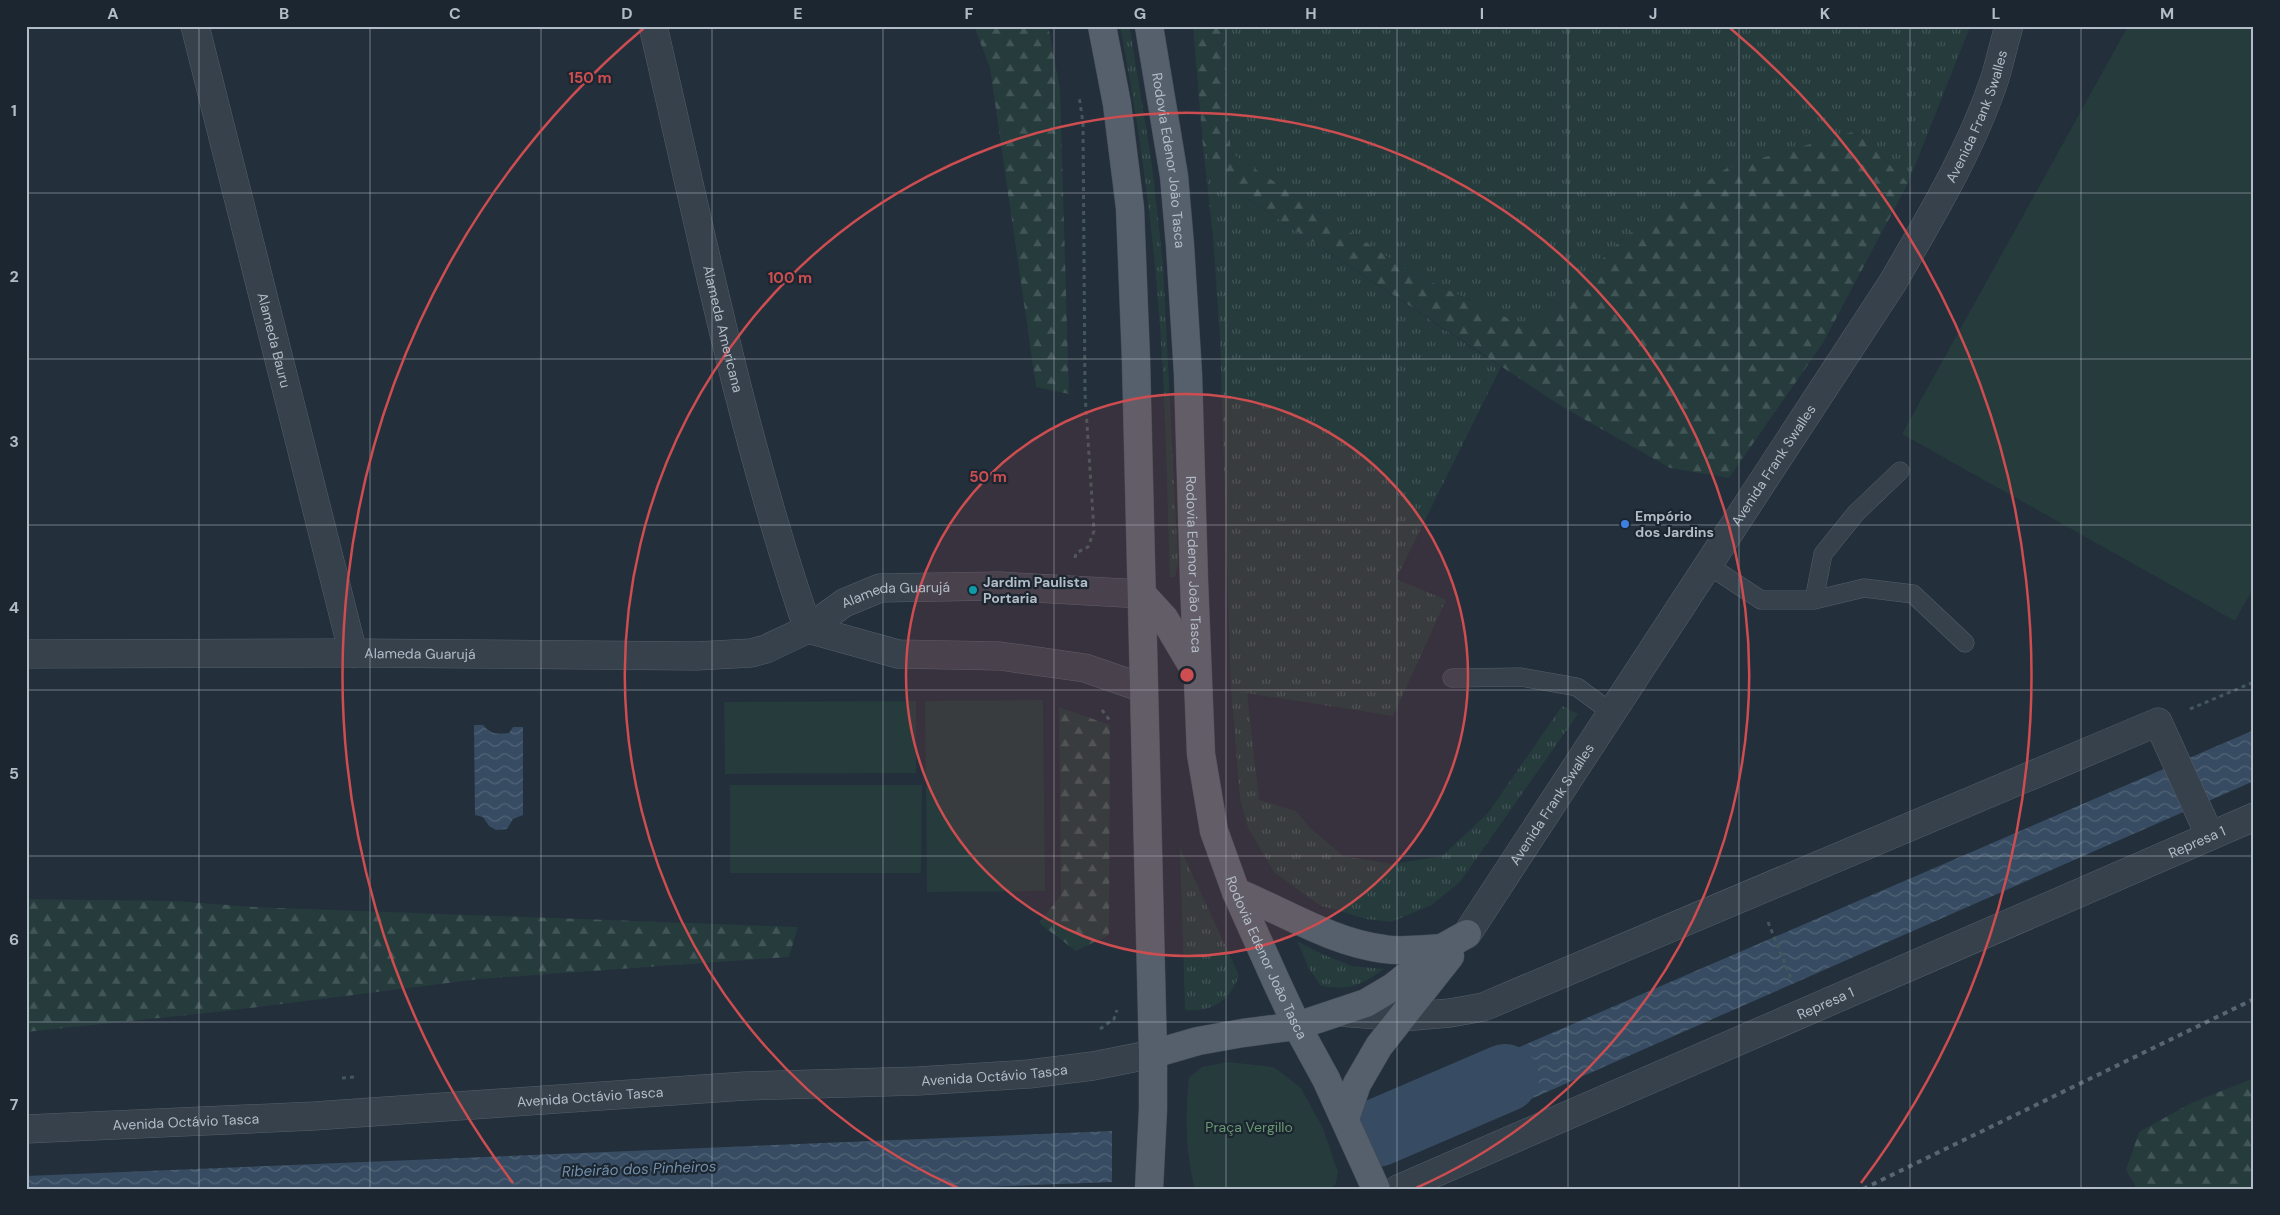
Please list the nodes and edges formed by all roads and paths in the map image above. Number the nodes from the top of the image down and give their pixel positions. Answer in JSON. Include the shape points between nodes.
{"nodes":[{"id":1,"x":195,"y":26,"type":"edge"},
{"id":2,"x":653,"y":26,"type":"edge"},
{"id":3,"x":1102,"y":26,"type":"edge"},
{"id":4,"x":1149,"y":26,"type":"edge"},
{"id":5,"x":2009,"y":26,"type":"edge"},
{"id":6,"x":1078,"y":94,"type":"dead end"},
{"id":7,"x":1900,"y":471,"type":"dead end"},
{"id":8,"x":1708,"y":565,"type":"junction"},
{"id":9,"x":1069,"y":590,"type":"junction"},
{"id":10,"x":1142,"y":594,"type":"junction"},
{"id":11,"x":1814,"y":600,"type":"junction"},
{"id":12,"x":808,"y":629,"type":"junction"},
{"id":13,"x":1965,"y":644,"type":"dead end"},
{"id":14,"x":353,"y":652,"type":"junction"},
{"id":15,"x":26,"y":654,"type":"edge"},
{"id":16,"x":1198,"y":675,"type":"junction"},
{"id":17,"x":1452,"y":678,"type":"dead end"},
{"id":18,"x":2254,"y":682,"type":"edge"},
{"id":19,"x":1143,"y":688,"type":"junction"},
{"id":20,"x":1100,"y":706,"type":"dead end"},
{"id":21,"x":1612,"y":713,"type":"junction"},
{"id":22,"x":1112,"y":727,"type":"dead end"},
{"id":23,"x":2162,"y":730,"type":"junction"},
{"id":24,"x":2254,"y":817,"type":"edge"},
{"id":25,"x":2209,"y":833,"type":"junction"},
{"id":26,"x":1236,"y":892,"type":"junction"},
{"id":27,"x":1768,"y":920,"type":"dead end"},
{"id":28,"x":1467,"y":934,"type":"junction"},
{"id":29,"x":1442,"y":948,"type":"junction"},
{"id":30,"x":1793,"y":984,"type":"dead end"},
{"id":31,"x":1118,"y":1004,"type":"dead end"},
{"id":32,"x":1339,"y":1012,"type":"junction"},
{"id":33,"x":1402,"y":1017,"type":"junction"},
{"id":34,"x":1297,"y":1026,"type":"junction"},
{"id":35,"x":1094,"y":1034,"type":"dead end"},
{"id":36,"x":1153,"y":1054,"type":"junction"},
{"id":37,"x":362,"y":1076,"type":"dead end"},
{"id":38,"x":342,"y":1078,"type":"dead end"},
{"id":39,"x":1345,"y":1119,"type":"junction"},
{"id":40,"x":26,"y":1129,"type":"edge"},
{"id":41,"x":1149,"y":1189,"type":"edge"},
{"id":42,"x":1376,"y":1189,"type":"edge"},
{"id":43,"x":1398,"y":1189,"type":"edge"}],
"edges":[{"from":1,"to":14,"type":"street","name":"Alameda Bauru"},
{"from":2,"to":12,"type":"street","name":"Alameda Americana","via":[[750,434],[783,556]]},
{"from":3,"to":10,"type":"main road","via":[[1117,104],[1130,208]]},
{"from":4,"to":16,"type":"main road","name":"Rodovia Edenor João Tasca","via":[[1174,176],[1180,246],[1188,374]]},
{"from":5,"to":8,"type":"street","name":"Avenida Frank Swalles","via":[[1995,78],[1941,199],[1893,282]]},
{"from":6,"to":9,"type":"path","via":[[1083,123],[1085,394],[1094,531],[1088,547],[1076,553]]},
{"from":7,"to":11,"type":"lane","via":[[1856,514],[1823,554]]},
{"from":8,"to":11,"type":"lane","via":[[1761,600]]},
{"from":8,"to":21,"type":"street","name":"Avenida Frank Swalles"},
{"from":9,"to":10,"type":"street","name":"Alameda Guarujá"},
{"from":9,"to":12,"type":"street","name":"Alameda Guarujá","via":[[1000,586],[880,588],[844,603]]},
{"from":10,"to":16,"type":"main road","via":[[1164,618]]},
{"from":10,"to":19,"type":"main road"},
{"from":11,"to":13,"type":"lane","via":[[1864,588],[1913,594]]},
{"from":12,"to":14,"type":"street","name":"Alameda Guarujá","via":[[752,653],[580,656]]},
{"from":12,"to":19,"type":"street","via":[[898,654],[1000,656],[1084,668]]},
{"from":14,"to":15,"type":"street","name":"Alameda Guarujá"},
{"from":16,"to":26,"type":"main road","name":"Rodovia Edenor João Tasca","via":[[1201,754],[1214,831]]},
{"from":17,"to":21,"type":"lane","via":[[1521,677],[1576,687]]},
{"from":18,"to":23,"type":"path"},
{"from":19,"to":36,"type":"main road"},
{"from":20,"to":22,"type":"path"},
{"from":21,"to":28,"type":"street","name":"Avenida Frank Swalles"},
{"from":23,"to":25,"type":"street"},
{"from":23,"to":33,"type":"street","via":[[1483,1007]]},
{"from":24,"to":25,"type":"street","name":"Represa 1"},
{"from":25,"to":43,"type":"street","name":"Represa 1"},
{"from":26,"to":29,"type":"main road","via":[[1327,935],[1384,950]]},
{"from":26,"to":34,"type":"main road","name":"Rodovia Edenor João Tasca"},
{"from":27,"to":30,"type":"path"},
{"from":28,"to":29,"type":"main road"},
{"from":28,"to":33,"type":"main road"},
{"from":29,"to":32,"type":"main road","via":[[1393,987],[1366,1003]]},
{"from":31,"to":35,"type":"path","via":[[1114,1019]]},
{"from":32,"to":33,"type":"street"},
{"from":32,"to":34,"type":"main road"},
{"from":33,"to":39,"type":"main road","via":[[1379,1046],[1362,1076]]},
{"from":34,"to":36,"type":"main road","via":[[1243,1033]]},
{"from":34,"to":39,"type":"main road","name":"Rodovia Edenor João Tasca"},
{"from":36,"to":40,"type":"street","name":"Avenida Octávio Tasca","via":[[1029,1074],[745,1086],[314,1116]]},
{"from":36,"to":41,"type":"main road","via":[[1154,1108]]},
{"from":37,"to":38,"type":"path"},
{"from":39,"to":42,"type":"main road","name":"Rodovia Edenor João Tasca"}]}
